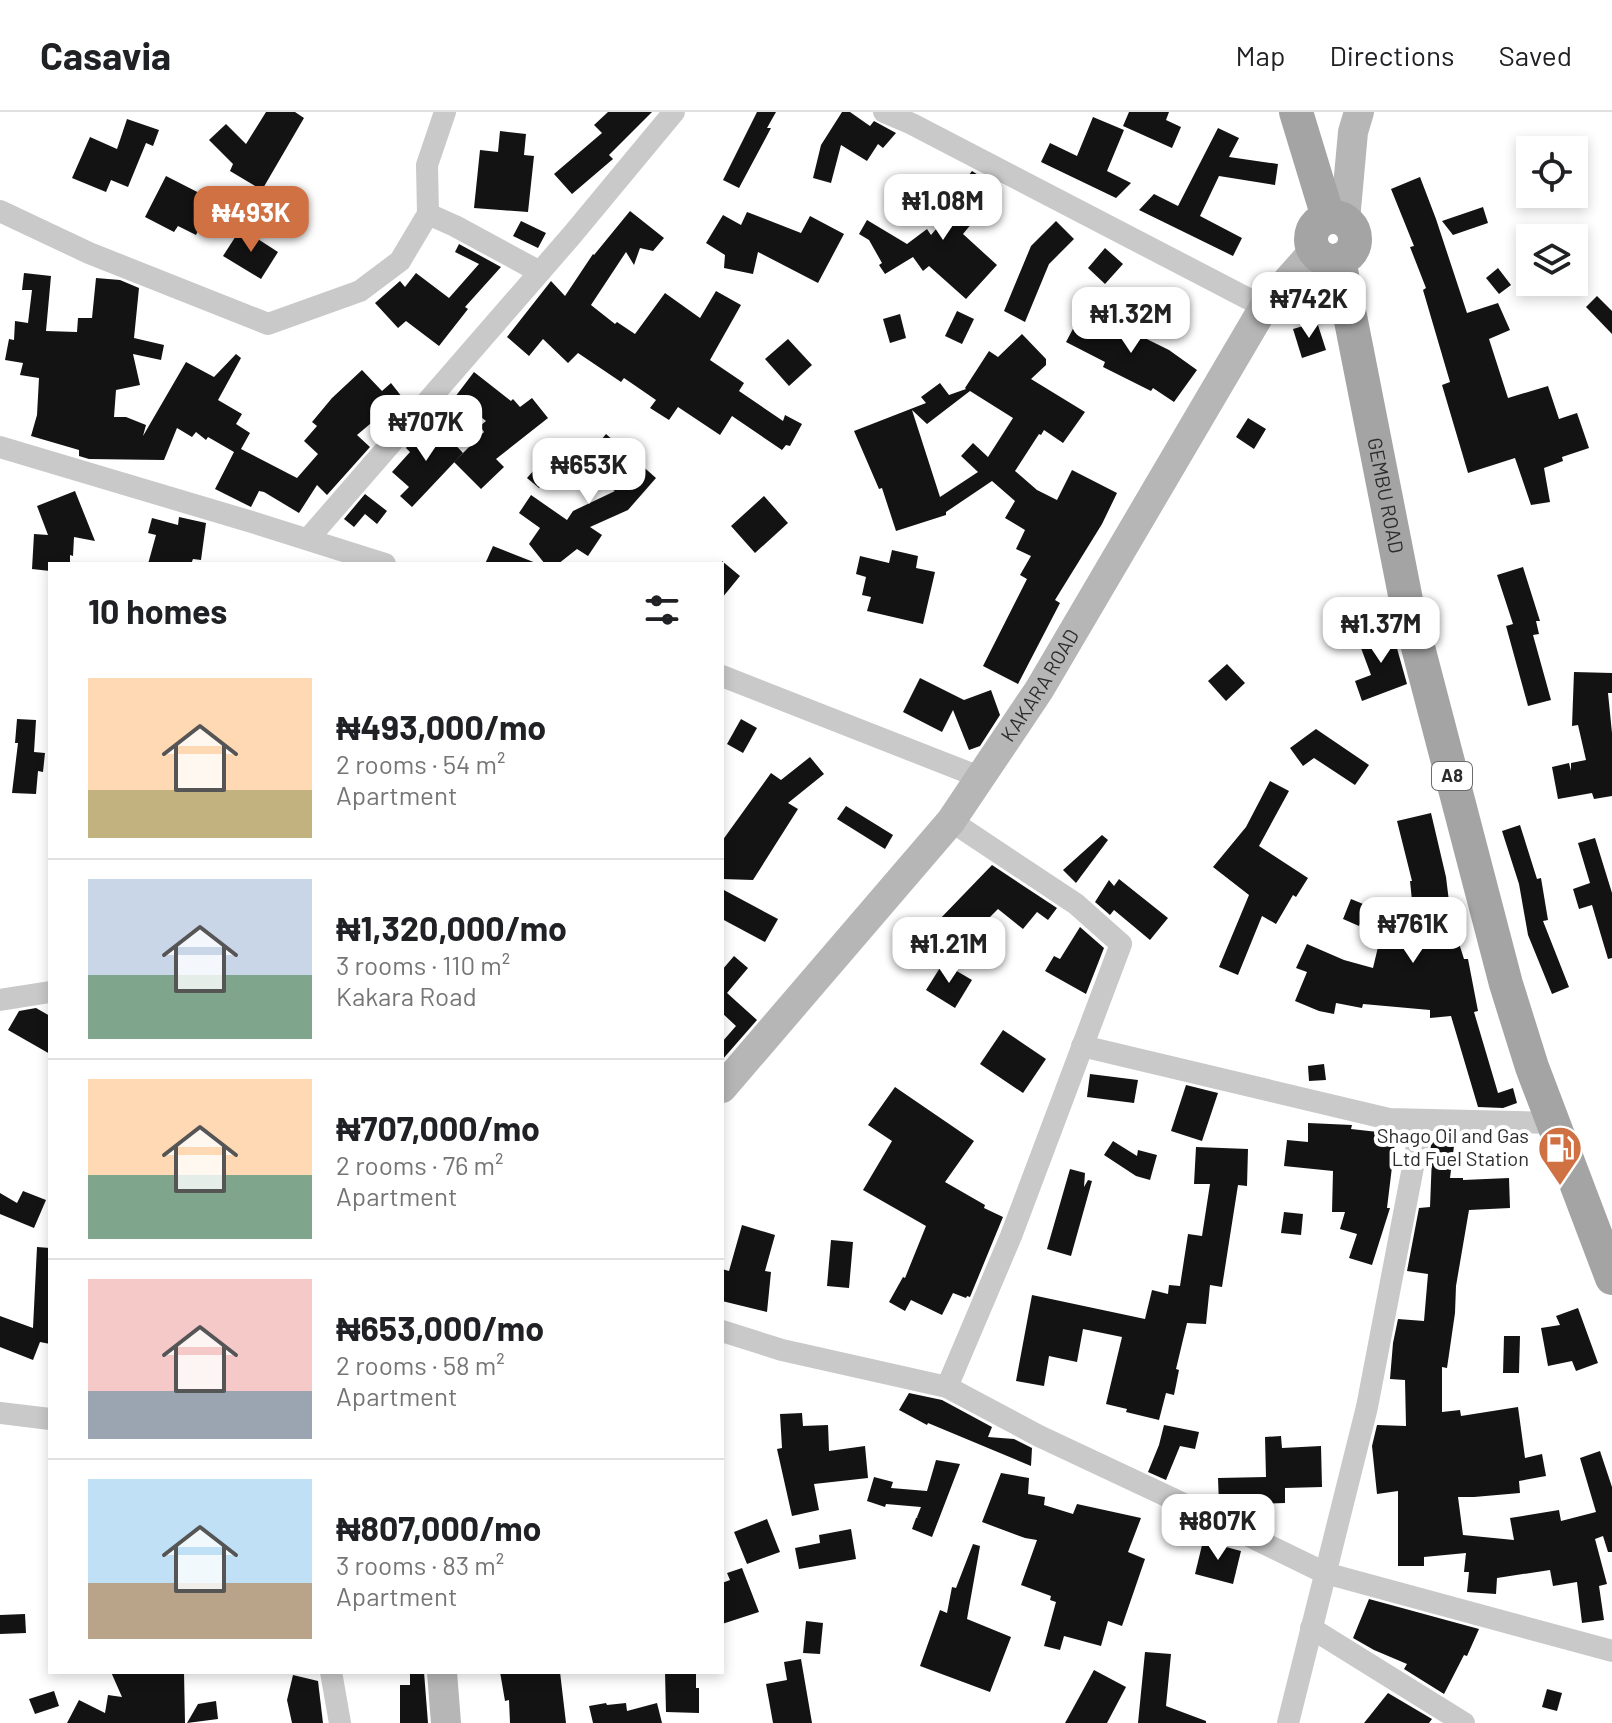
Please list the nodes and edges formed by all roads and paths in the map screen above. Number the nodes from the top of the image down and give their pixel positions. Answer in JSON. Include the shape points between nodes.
{"nodes":[{"id":1,"x":445,"y":112,"type":"edge"},
{"id":2,"x":674,"y":112,"type":"edge"},
{"id":3,"x":884,"y":112,"type":"edge"},
{"id":4,"x":1296,"y":112,"type":"edge"},
{"id":5,"x":1359,"y":112,"type":"edge"},
{"id":6,"x":0,"y":211,"type":"edge"},
{"id":7,"x":428,"y":214,"type":"junction"},
{"id":8,"x":1336,"y":218,"type":"junction"},
{"id":9,"x":1327,"y":256,"type":"junction"},
{"id":10,"x":540,"y":272,"type":"junction"},
{"id":11,"x":1264,"y":307,"type":"junction"},
{"id":12,"x":0,"y":447,"type":"edge"},
{"id":13,"x":308,"y":539,"type":"junction"},
{"id":14,"x":379,"y":562,"type":"edge"},
{"id":15,"x":724,"y":677,"type":"edge"},
{"id":16,"x":982,"y":778,"type":"junction"},
{"id":17,"x":951,"y":821,"type":"junction"},
{"id":18,"x":48,"y":992,"type":"edge"},
{"id":19,"x":0,"y":1000,"type":"edge"},
{"id":20,"x":1082,"y":1046,"type":"junction"},
{"id":21,"x":724,"y":1086,"type":"edge"},
{"id":22,"x":1422,"y":1120,"type":"junction"},
{"id":23,"x":1553,"y":1123,"type":"junction"},
{"id":24,"x":1612,"y":1278,"type":"edge"},
{"id":25,"x":724,"y":1332,"type":"edge"},
{"id":26,"x":947,"y":1387,"type":"junction"},
{"id":27,"x":0,"y":1413,"type":"edge"},
{"id":28,"x":48,"y":1419,"type":"edge"},
{"id":29,"x":1325,"y":1573,"type":"junction"},
{"id":30,"x":1311,"y":1628,"type":"junction"},
{"id":31,"x":1612,"y":1651,"type":"edge"},
{"id":32,"x":331,"y":1674,"type":"edge"},
{"id":33,"x":442,"y":1674,"type":"edge"},
{"id":34,"x":340,"y":1723,"type":"edge"},
{"id":35,"x":446,"y":1723,"type":"edge"},
{"id":36,"x":1288,"y":1723,"type":"edge"},
{"id":37,"x":1464,"y":1723,"type":"edge"}],
"edges":[{"from":1,"to":7,"type":"street","via":[[427,165]]},
{"from":2,"to":10,"type":"street"},
{"from":3,"to":11,"type":"street"},
{"from":4,"to":8,"type":"main road"},
{"from":5,"to":8,"type":"street"},
{"from":6,"to":7,"type":"street","via":[[89,253],[268,324],[360,291],[400,261]]},
{"from":7,"to":10,"type":"street"},
{"from":8,"to":9,"type":"main road","via":[[1351,225],[1355,242],[1347,257]]},
{"from":9,"to":11,"type":"street","name":"KAKARA ROAD"},
{"from":9,"to":23,"type":"main road","name":"GEMBU ROAD","number":"A8","via":[[1407,605],[1506,984]]},
{"from":10,"to":13,"type":"street"},
{"from":11,"to":16,"type":"street","name":"KAKARA ROAD"},
{"from":12,"to":13,"type":"street"},
{"from":13,"to":14,"type":"street"},
{"from":15,"to":16,"type":"street"},
{"from":16,"to":17,"type":"street","name":"KAKARA ROAD"},
{"from":17,"to":20,"type":"street","via":[[1076,904],[1121,944]]},
{"from":17,"to":21,"type":"street","name":"KAKARA ROAD"},
{"from":18,"to":19,"type":"street"},
{"from":20,"to":22,"type":"street","via":[[1389,1119]]},
{"from":20,"to":26,"type":"street"},
{"from":22,"to":23,"type":"street"},
{"from":22,"to":29,"type":"street","via":[[1367,1407]]},
{"from":23,"to":24,"type":"main road","name":"GEMBU ROAD","number":"A8"},
{"from":25,"to":26,"type":"street"},
{"from":26,"to":29,"type":"street"},
{"from":27,"to":28,"type":"street"},
{"from":29,"to":30,"type":"street"},
{"from":29,"to":31,"type":"street"},
{"from":30,"to":36,"type":"street"},
{"from":30,"to":37,"type":"street"},
{"from":32,"to":34,"type":"street"},
{"from":33,"to":35,"type":"street"}]}
